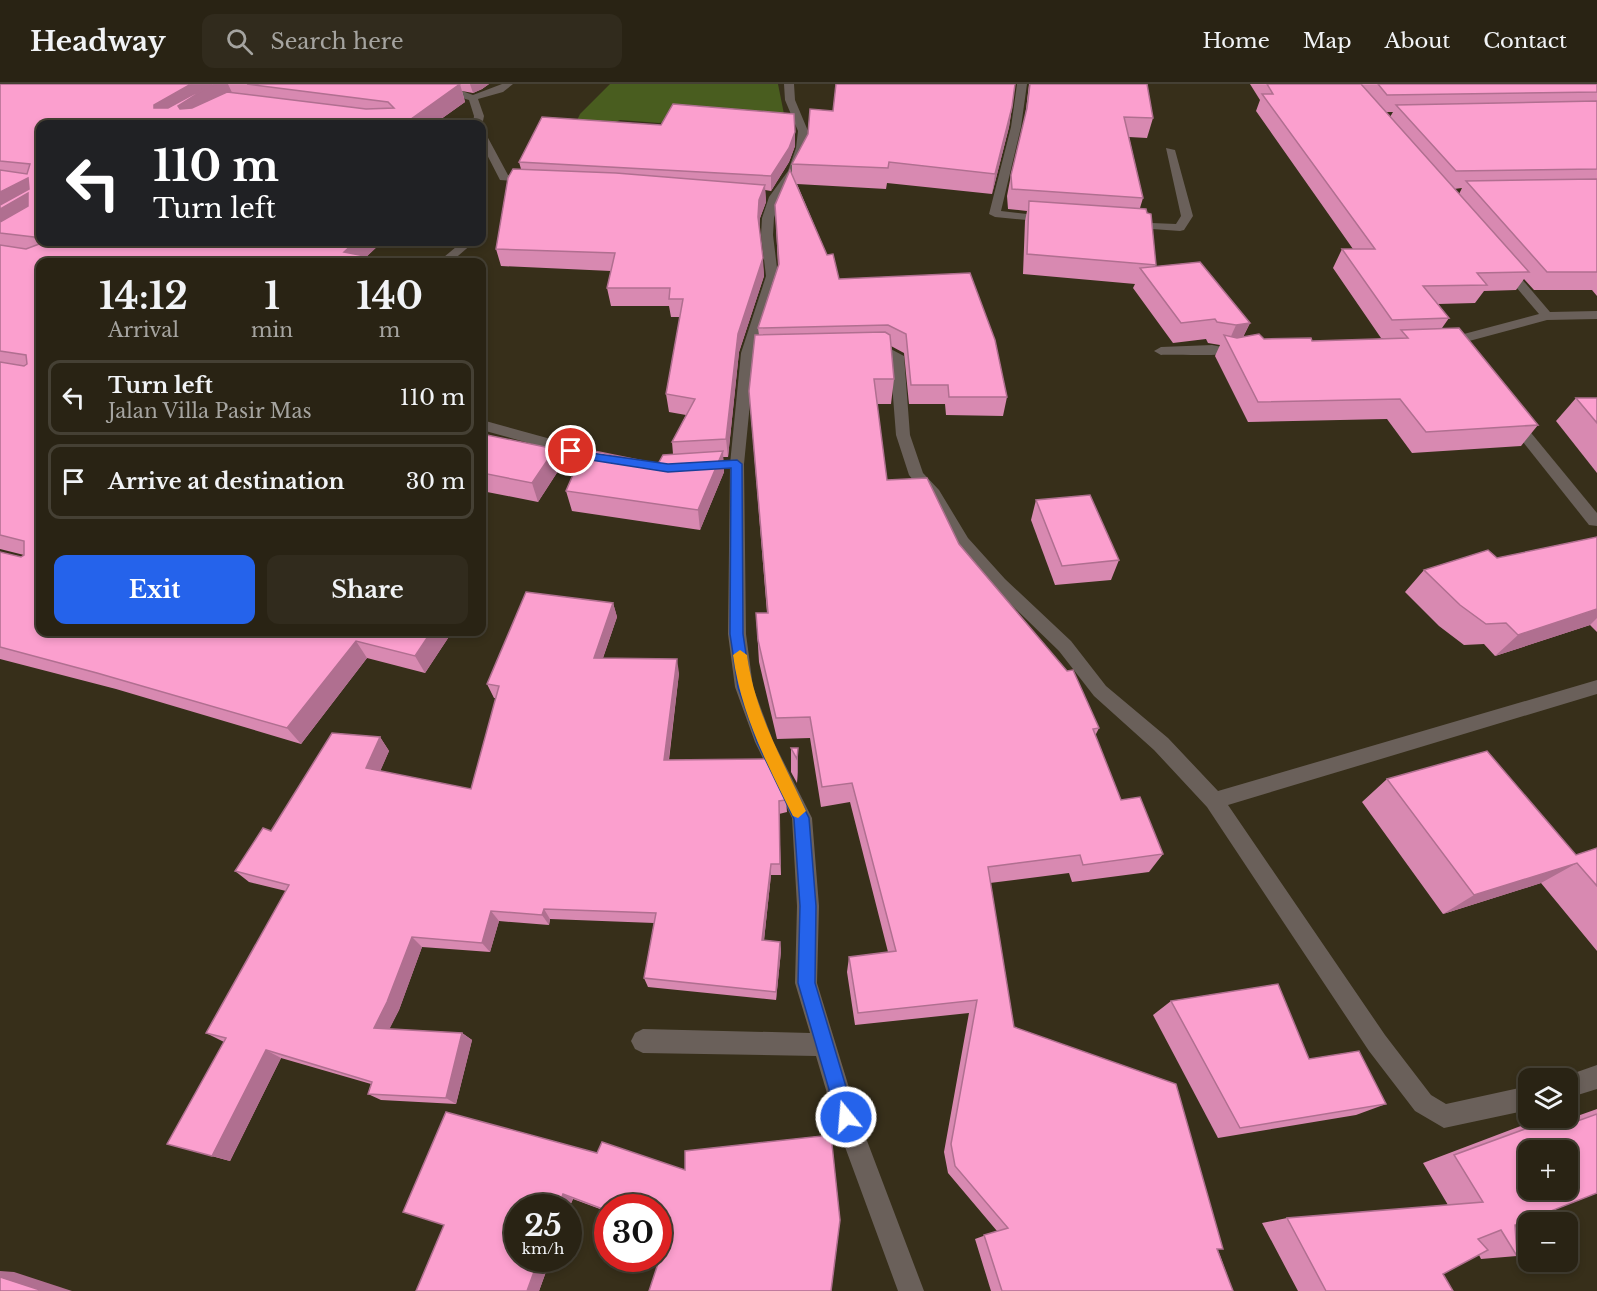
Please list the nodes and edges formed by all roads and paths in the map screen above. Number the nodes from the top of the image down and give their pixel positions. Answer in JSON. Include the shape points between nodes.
{"nodes":[{"id":1,"x":508,"y":84,"type":"edge"},
{"id":2,"x":789,"y":84,"type":"edge"},
{"id":3,"x":1022,"y":84,"type":"edge"},
{"id":4,"x":428,"y":90,"type":"edge"},
{"id":5,"x":473,"y":98,"type":"junction"},
{"id":6,"x":478,"y":120,"type":"edge"},
{"id":7,"x":486,"y":144,"type":"edge"},
{"id":8,"x":1170,"y":150,"type":"dead end"},
{"id":9,"x":549,"y":182,"type":"edge"},
{"id":10,"x":1058,"y":220,"type":"edge"},
{"id":11,"x":1113,"y":224,"type":"edge"},
{"id":12,"x":462,"y":246,"type":"edge"},
{"id":13,"x":1495,"y":255,"type":"edge"},
{"id":14,"x":449,"y":258,"type":"edge"},
{"id":15,"x":1597,"y":315,"type":"edge"},
{"id":16,"x":1547,"y":316,"type":"junction"},
{"id":17,"x":1255,"y":349,"type":"edge"},
{"id":18,"x":851,"y":351,"type":"edge"},
{"id":19,"x":1161,"y":351,"type":"dead end"},
{"id":20,"x":771,"y":352,"type":"edge"},
{"id":21,"x":748,"y":353,"type":"junction"},
{"id":22,"x":1465,"y":360,"type":"edge"},
{"id":23,"x":1502,"y":407,"type":"edge"},
{"id":24,"x":486,"y":426,"type":"edge"},
{"id":25,"x":624,"y":462,"type":"edge"},
{"id":26,"x":1595,"y":521,"type":"dead end"},
{"id":27,"x":1597,"y":687,"type":"edge"},
{"id":28,"x":1214,"y":801,"type":"junction"},
{"id":29,"x":643,"y":1041,"type":"dead end"},
{"id":30,"x":824,"y":1045,"type":"junction"},
{"id":31,"x":1597,"y":1077,"type":"edge"},
{"id":32,"x":1578,"y":1083,"type":"edge"},
{"id":33,"x":1518,"y":1100,"type":"edge"},
{"id":34,"x":911,"y":1291,"type":"edge"}],
"edges":[{"from":1,"to":5,"type":"street"},
{"from":2,"to":21,"type":"street","via":[[790,100],[803,131],[801,148],[793,171],[770,197],[767,235],[772,276]]},
{"from":3,"to":10,"type":"street","via":[[995,214]]},
{"from":4,"to":5,"type":"street","via":[[454,91]]},
{"from":5,"to":6,"type":"street"},
{"from":7,"to":9,"type":"street","via":[[504,178]]},
{"from":8,"to":11,"type":"street","via":[[1187,216],[1180,228]]},
{"from":12,"to":14,"type":"street"},
{"from":13,"to":16,"type":"street"},
{"from":15,"to":16,"type":"street"},
{"from":16,"to":22,"type":"street","via":[[1444,342]]},
{"from":17,"to":19,"type":"street"},
{"from":18,"to":28,"type":"street","via":[[885,350],[897,356],[903,435],[916,475],[934,494],[962,542],[1065,646],[1100,691],[1161,744]]},
{"from":20,"to":21,"type":"street"},
{"from":21,"to":30,"type":"street","via":[[731,464],[737,634],[744,687],[764,742],[802,818],[808,906],[806,983]]},
{"from":23,"to":26,"type":"street"},
{"from":24,"to":25,"type":"street","via":[[591,457]]},
{"from":27,"to":28,"type":"street"},
{"from":28,"to":33,"type":"street","via":[[1377,1044],[1423,1103],[1444,1116]]},
{"from":29,"to":30,"type":"street"},
{"from":30,"to":34,"type":"street","via":[[846,1117]]},
{"from":31,"to":32,"type":"street"}]}
